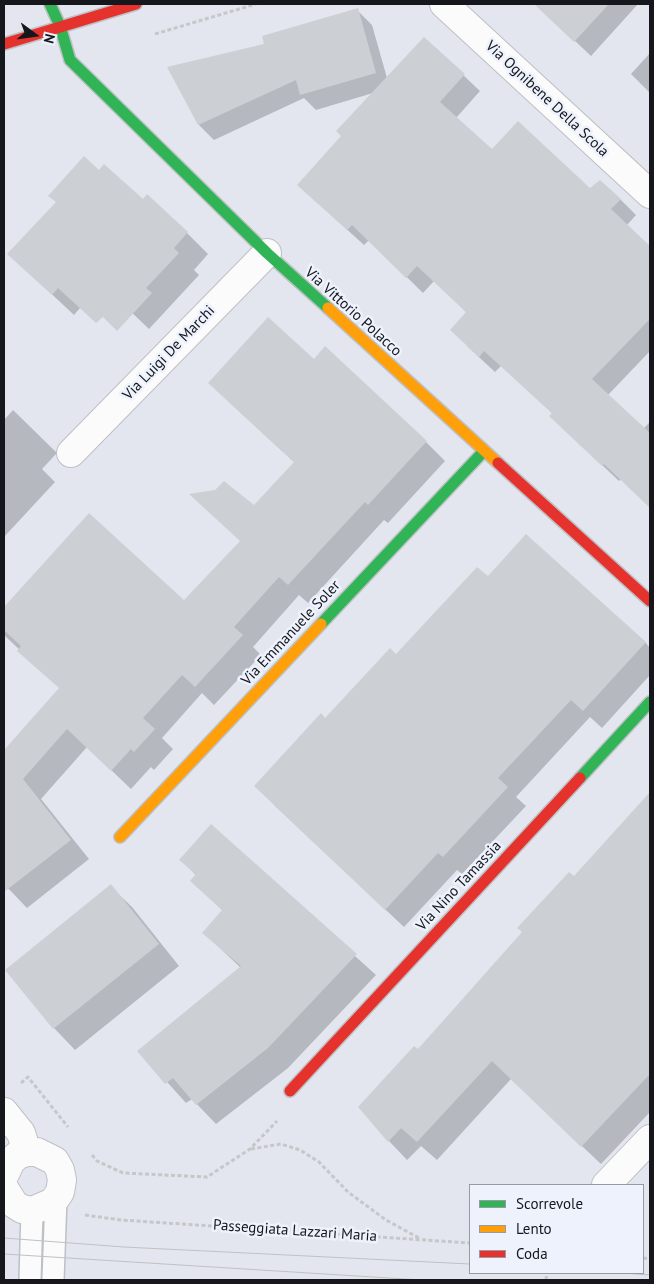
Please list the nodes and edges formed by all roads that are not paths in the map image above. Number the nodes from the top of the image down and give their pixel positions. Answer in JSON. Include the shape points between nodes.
{"nodes":[{"id":1,"x":50,"y":4,"type":"edge"},
{"id":2,"x":136,"y":4,"type":"edge"},
{"id":3,"x":444,"y":4,"type":"edge"},
{"id":4,"x":60,"y":26,"type":"junction"},
{"id":5,"x":4,"y":44,"type":"edge"},
{"id":6,"x":650,"y":194,"type":"edge"},
{"id":7,"x":267,"y":253,"type":"junction"},
{"id":8,"x":484,"y":451,"type":"junction"},
{"id":9,"x":71,"y":453,"type":"dead end"},
{"id":10,"x":650,"y":601,"type":"edge"},
{"id":11,"x":650,"y":702,"type":"edge"},
{"id":12,"x":120,"y":837,"type":"dead end"},
{"id":13,"x":290,"y":1091,"type":"road end"},
{"id":14,"x":4,"y":1112,"type":"edge"},
{"id":15,"x":650,"y":1139,"type":"edge"},
{"id":16,"x":27,"y":1152,"type":"junction"},
{"id":17,"x":607,"y":1184,"type":"edge"},
{"id":18,"x":5,"y":1190,"type":"edge"},
{"id":19,"x":48,"y":1206,"type":"junction"},
{"id":20,"x":30,"y":1280,"type":"edge"},
{"id":21,"x":53,"y":1280,"type":"edge"}],
"edges":[{"from":1,"to":4,"type":"street","name":"Via Vittorio Polacco"},
{"from":2,"to":4,"type":"street"},
{"from":3,"to":6,"type":"street","name":"Via Ognibene Della Scola"},
{"from":4,"to":5,"type":"street"},
{"from":4,"to":7,"type":"street","name":"Via Vittorio Polacco","via":[[70,60]]},
{"from":7,"to":8,"type":"street","name":"Via Vittorio Polacco"},
{"from":7,"to":9,"type":"street","name":"Via Luigi De Marchi"},
{"from":8,"to":10,"type":"street","name":"Via Vittorio Polacco"},
{"from":8,"to":12,"type":"street","name":"Via Emmanuele Soler"},
{"from":11,"to":13,"type":"street","name":"Via Nino Tamassia"},
{"from":14,"to":16,"type":"street","via":[[21,1133]]},
{"from":15,"to":17,"type":"street"},
{"from":16,"to":18,"type":"street","via":[[11,1161]]},
{"from":16,"to":19,"type":"street","via":[[47,1155],[60,1170],[60,1192]]},
{"from":18,"to":19,"type":"street","via":[[22,1209]]},
{"from":19,"to":20,"type":"lane"},
{"from":19,"to":21,"type":"lane"}]}
